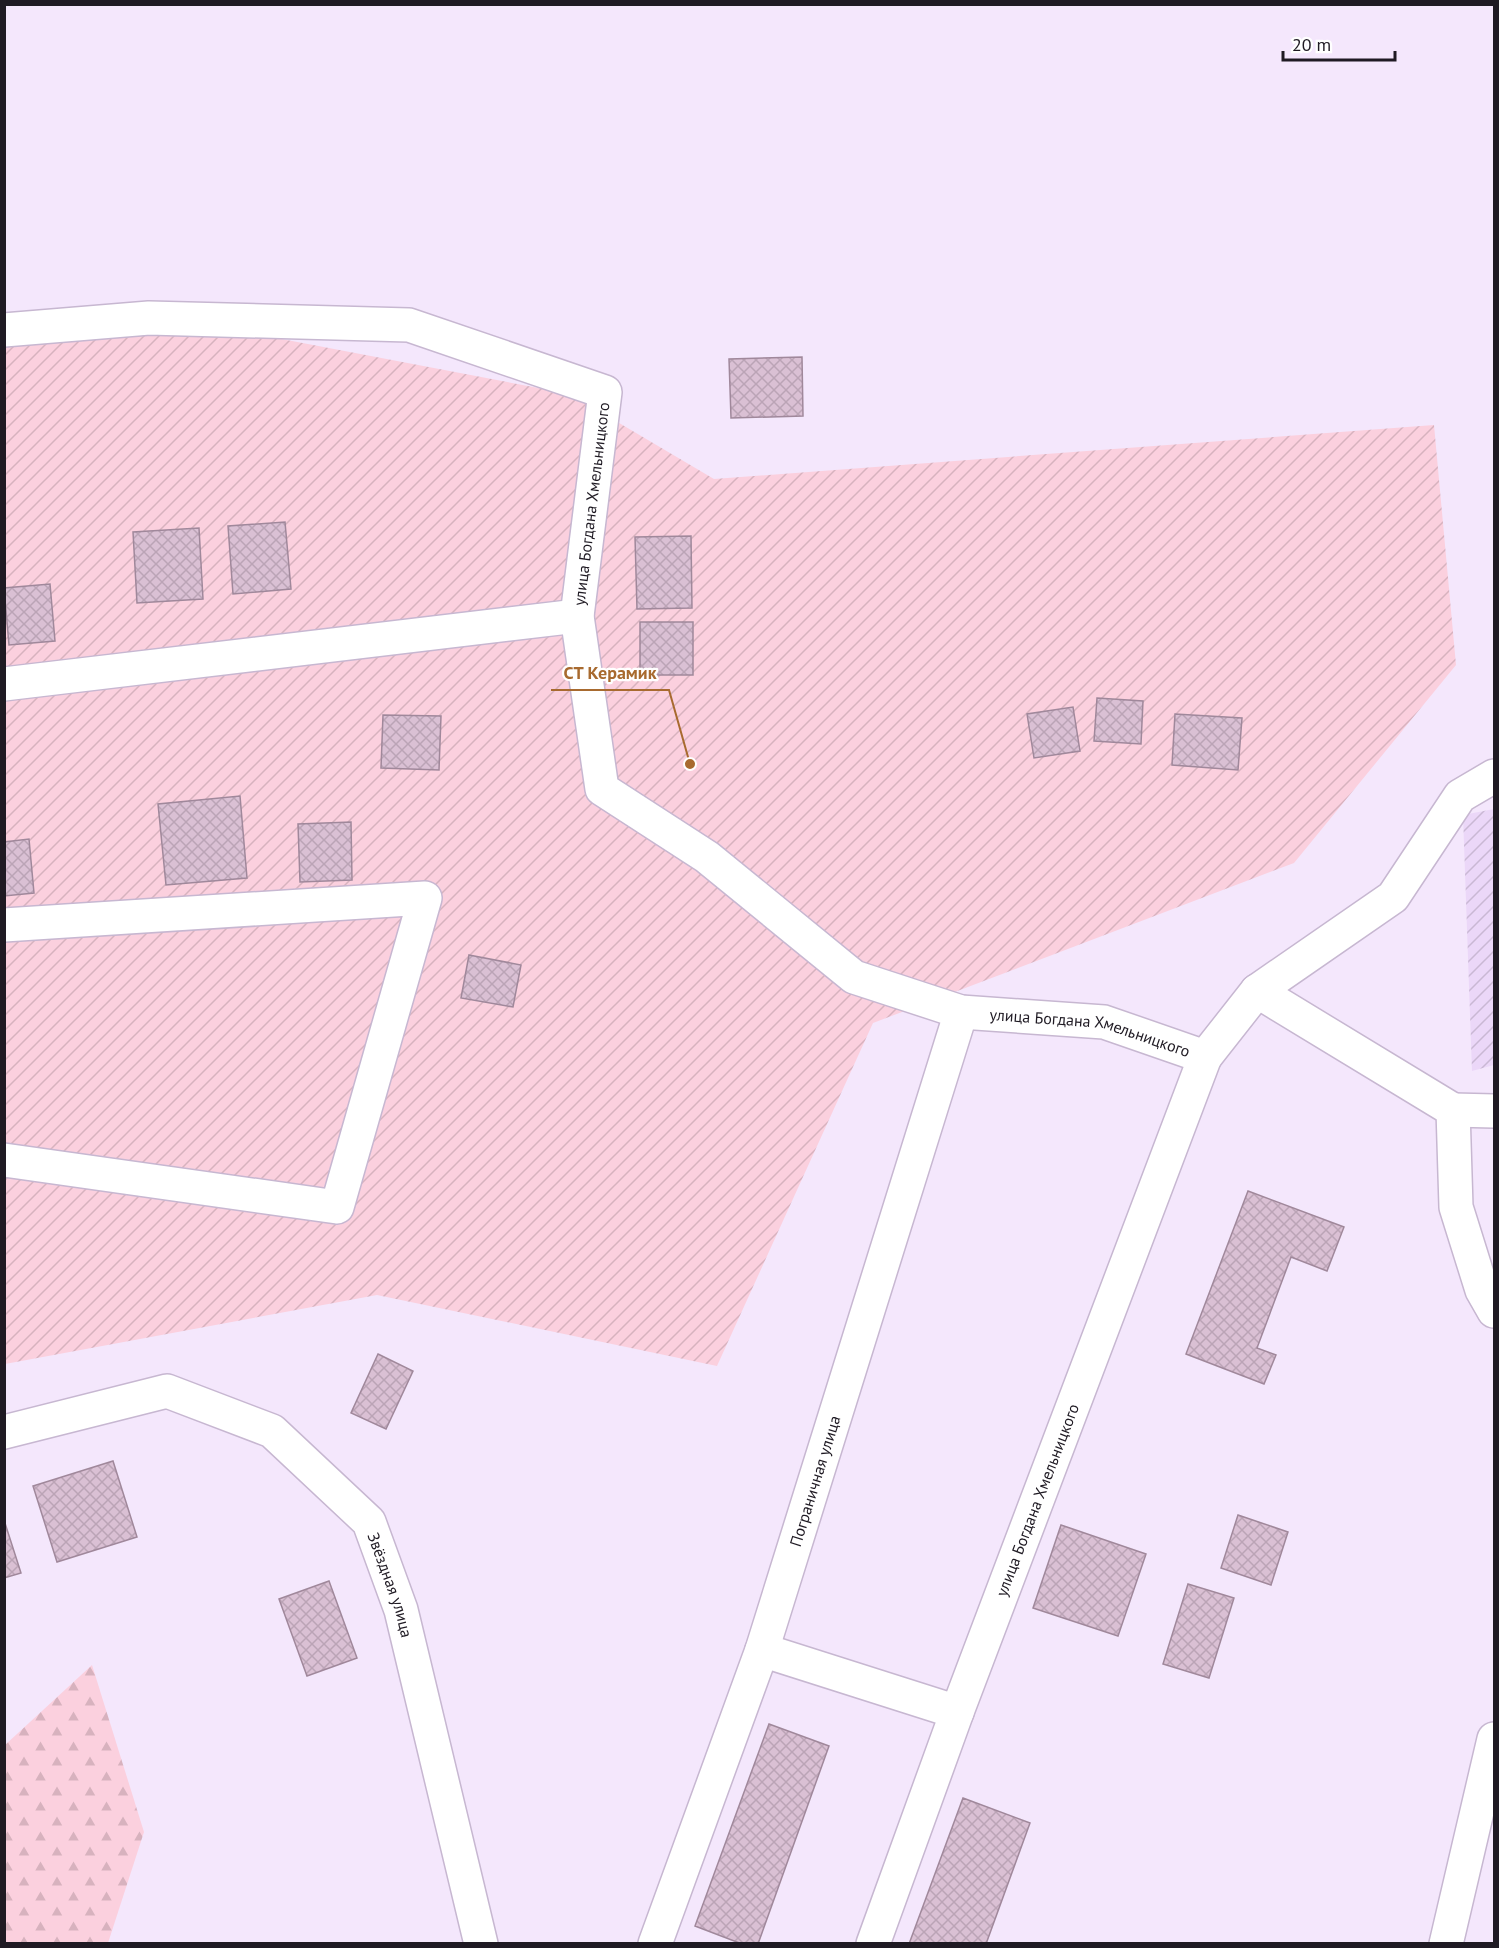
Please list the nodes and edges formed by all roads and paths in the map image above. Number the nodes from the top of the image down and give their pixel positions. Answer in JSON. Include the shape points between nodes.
{"nodes":[{"id":1,"x":4,"y":330,"type":"edge"},
{"id":2,"x":577,"y":616,"type":"junction"},
{"id":3,"x":4,"y":684,"type":"edge"},
{"id":4,"x":1494,"y":776,"type":"edge"},
{"id":5,"x":4,"y":926,"type":"edge"},
{"id":6,"x":1257,"y":991,"type":"junction"},
{"id":7,"x":961,"y":1012,"type":"junction"},
{"id":8,"x":1205,"y":1057,"type":"junction"},
{"id":9,"x":1453,"y":1110,"type":"junction"},
{"id":10,"x":1494,"y":1111,"type":"edge"},
{"id":11,"x":4,"y":1160,"type":"edge"},
{"id":12,"x":1494,"y":1311,"type":"edge"},
{"id":13,"x":4,"y":1432,"type":"edge"},
{"id":14,"x":762,"y":1650,"type":"junction"},
{"id":15,"x":957,"y":1712,"type":"junction"},
{"id":16,"x":1494,"y":1739,"type":"edge"},
{"id":17,"x":481,"y":1944,"type":"edge"},
{"id":18,"x":655,"y":1944,"type":"edge"},
{"id":19,"x":873,"y":1944,"type":"edge"},
{"id":20,"x":1446,"y":1944,"type":"edge"}],
"edges":[{"from":1,"to":2,"type":"street","name":"улица Богдана Хмельницкого","via":[[149,318],[409,325],[605,392]]},
{"from":2,"to":3,"type":"street"},
{"from":2,"to":7,"type":"street","name":"улица Богдана Хмельницкого","via":[[602,789],[707,857],[854,977]]},
{"from":4,"to":6,"type":"street","via":[[1460,796],[1393,897]]},
{"from":5,"to":11,"type":"street","via":[[425,898],[337,1207]]},
{"from":6,"to":8,"type":"street"},
{"from":6,"to":9,"type":"street"},
{"from":7,"to":8,"type":"street","name":"улица Богдана Хмельницкого","via":[[1104,1022]]},
{"from":7,"to":14,"type":"street","name":"Пограничная улица"},
{"from":8,"to":15,"type":"street","name":"улица Богдана Хмельницкого"},
{"from":9,"to":10,"type":"street"},
{"from":9,"to":12,"type":"street","via":[[1456,1207],[1482,1290]]},
{"from":13,"to":17,"type":"street","name":"Звёздная улица","via":[[167,1391],[272,1431],[369,1522],[401,1610]]},
{"from":14,"to":15,"type":"street"},
{"from":14,"to":18,"type":"street","name":"Пограничная улица"},
{"from":15,"to":19,"type":"street","name":"улица Богдана Хмельницкого"},
{"from":16,"to":20,"type":"street"}]}
